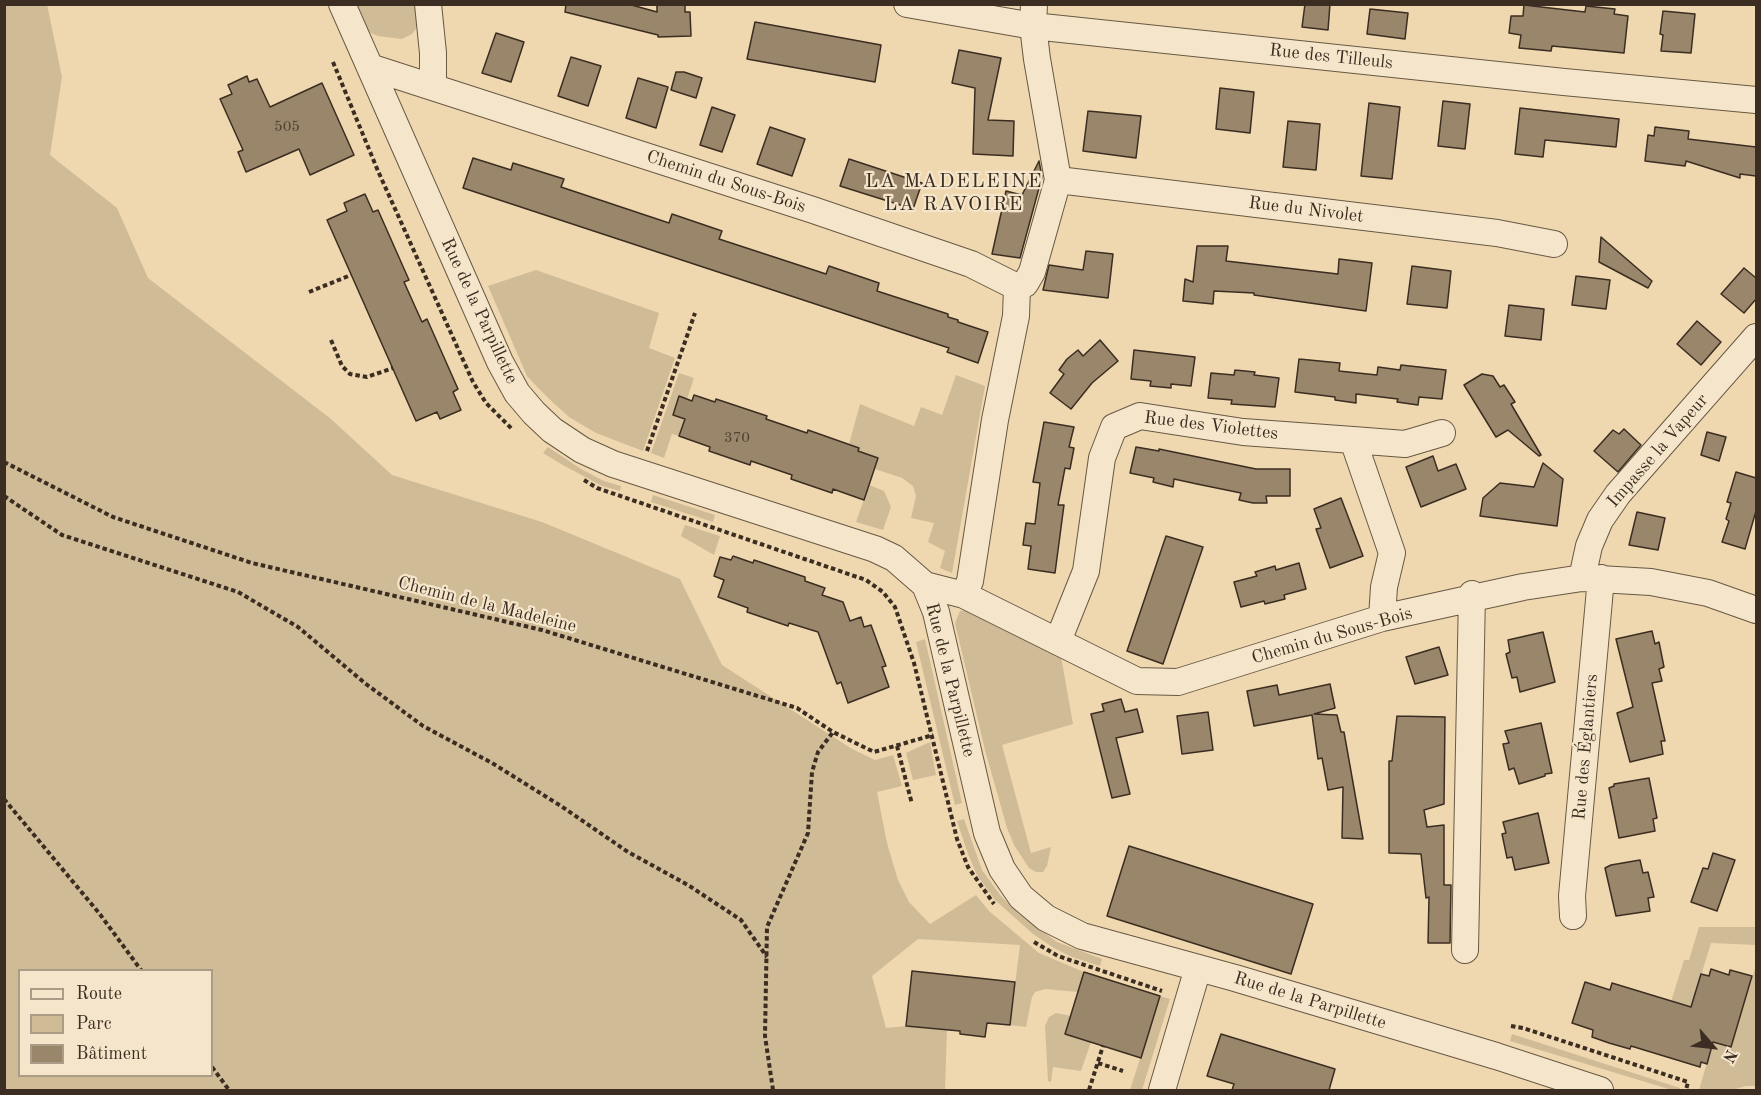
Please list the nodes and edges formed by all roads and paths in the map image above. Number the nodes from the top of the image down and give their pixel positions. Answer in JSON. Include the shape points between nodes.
{"nodes":[{"id":1,"x":342,"y":4,"type":"edge"},
{"id":2,"x":428,"y":4,"type":"edge"},
{"id":3,"x":906,"y":4,"type":"edge"},
{"id":4,"x":1033,"y":15,"type":"edge"},
{"id":5,"x":333,"y":62,"type":"dead end"},
{"id":6,"x":370,"y":67,"type":"junction"},
{"id":7,"x":433,"y":87,"type":"junction"},
{"id":8,"x":1756,"y":100,"type":"edge"},
{"id":9,"x":378,"y":171,"type":"dead end"},
{"id":10,"x":1058,"y":180,"type":"junction"},
{"id":11,"x":1554,"y":244,"type":"dead end"},
{"id":12,"x":351,"y":275,"type":"dead end"},
{"id":13,"x":1017,"y":287,"type":"junction"},
{"id":14,"x":309,"y":292,"type":"dead end"},
{"id":15,"x":695,"y":313,"type":"dead end"},
{"id":16,"x":1756,"y":338,"type":"edge"},
{"id":17,"x":331,"y":340,"type":"dead end"},
{"id":18,"x":393,"y":368,"type":"dead end"},
{"id":19,"x":1442,"y":433,"type":"dead end"},
{"id":20,"x":1353,"y":440,"type":"junction"},
{"id":21,"x":645,"y":456,"type":"dead end"},
{"id":22,"x":4,"y":462,"type":"edge"},
{"id":23,"x":4,"y":496,"type":"edge"},
{"id":24,"x":1592,"y":578,"type":"junction"},
{"id":25,"x":925,"y":585,"type":"junction"},
{"id":26,"x":964,"y":595,"type":"junction"},
{"id":27,"x":1472,"y":596,"type":"junction"},
{"id":28,"x":1756,"y":610,"type":"edge"},
{"id":29,"x":1382,"y":618,"type":"junction"},
{"id":30,"x":1058,"y":641,"type":"junction"},
{"id":31,"x":962,"y":727,"type":"junction"},
{"id":32,"x":833,"y":732,"type":"junction"},
{"id":33,"x":897,"y":746,"type":"junction"},
{"id":34,"x":4,"y":799,"type":"edge"},
{"id":35,"x":912,"y":804,"type":"dead end"},
{"id":36,"x":1573,"y":916,"type":"dead end"},
{"id":37,"x":1465,"y":950,"type":"dead end"},
{"id":38,"x":767,"y":957,"type":"junction"},
{"id":39,"x":1198,"y":968,"type":"junction"},
{"id":40,"x":140,"y":969,"type":"edge"},
{"id":41,"x":1511,"y":1026,"type":"dead end"},
{"id":42,"x":1103,"y":1046,"type":"dead end"},
{"id":43,"x":1098,"y":1063,"type":"junction"},
{"id":44,"x":213,"y":1068,"type":"edge"},
{"id":45,"x":1123,"y":1071,"type":"dead end"},
{"id":46,"x":229,"y":1090,"type":"edge"},
{"id":47,"x":772,"y":1090,"type":"edge"},
{"id":48,"x":1089,"y":1090,"type":"edge"},
{"id":49,"x":1161,"y":1090,"type":"edge"},
{"id":50,"x":1600,"y":1090,"type":"edge"},
{"id":51,"x":1686,"y":1090,"type":"edge"}],
"edges":[{"from":1,"to":6,"type":"street","name":"Rue de la Parpillette"},
{"from":2,"to":7,"type":"street"},
{"from":3,"to":4,"type":"street","name":"Rue des Tilleuls"},
{"from":4,"to":8,"type":"street","name":"Rue des Tilleuls","via":[[1564,82]]},
{"from":4,"to":10,"type":"street"},
{"from":5,"to":9,"type":"path"},
{"from":6,"to":7,"type":"street","name":"Chemin du Sous-Bois"},
{"from":6,"to":25,"type":"street","name":"Rue de la Parpillette","via":[[500,362],[517,393],[546,424],[582,450],[613,464],[875,549],[894,558]]},
{"from":7,"to":13,"type":"street","name":"Chemin du Sous-Bois","via":[[960,260]]},
{"from":10,"to":11,"type":"street","name":"Rue du Nivolet","via":[[1497,233]]},
{"from":10,"to":13,"type":"street","via":[[1032,272]]},
{"from":12,"to":14,"type":"path"},
{"from":13,"to":26,"type":"street","via":[[1016,316],[970,581]]},
{"from":15,"to":21,"type":"path"},
{"from":16,"to":24,"type":"street","name":"Impasse la Vapeur","via":[[1618,494],[1589,546]]},
{"from":17,"to":18,"type":"path","via":[[342,366],[350,374],[367,377]]},
{"from":19,"to":20,"type":"street","name":"Rue des Violettes","via":[[1406,444]]},
{"from":20,"to":29,"type":"street","via":[[1392,553]]},
{"from":20,"to":30,"type":"street","name":"Rue des Violettes","via":[[1243,432],[1140,416],[1114,428],[1102,458],[1086,571]]},
{"from":22,"to":32,"type":"path","name":"Chemin de la Madeleine","via":[[113,517],[252,563],[542,630],[797,708]]},
{"from":23,"to":38,"type":"path","via":[[62,535],[238,592],[298,627],[423,726],[492,763],[741,920]]},
{"from":24,"to":27,"type":"street","name":"Chemin du Sous-Bois"},
{"from":24,"to":28,"type":"street","name":"Chemin du Sous-Bois","via":[[1651,582],[1708,593]]},
{"from":24,"to":36,"type":"street","name":"Rue des Églantiers"},
{"from":25,"to":26,"type":"street","name":"Chemin du Sous-Bois"},
{"from":25,"to":31,"type":"street","name":"Rue de la Parpillette","via":[[936,612]]},
{"from":26,"to":30,"type":"street","name":"Chemin du Sous-Bois"},
{"from":27,"to":29,"type":"street","name":"Chemin du Sous-Bois"},
{"from":27,"to":37,"type":"street"},
{"from":29,"to":30,"type":"street","name":"Chemin du Sous-Bois","via":[[1178,682],[1137,681]]},
{"from":31,"to":33,"type":"path","name":"Chemin de la Madeleine"},
{"from":31,"to":39,"type":"street","name":"Rue de la Parpillette","via":[[987,833],[1002,869],[1021,897],[1046,918],[1083,936]]},
{"from":32,"to":33,"type":"path","name":"Chemin de la Madeleine","via":[[873,752]]},
{"from":32,"to":38,"type":"path","via":[[818,752],[812,772],[808,833],[767,927]]},
{"from":33,"to":35,"type":"path"},
{"from":34,"to":40,"type":"path"},
{"from":38,"to":47,"type":"path","via":[[765,1036]]},
{"from":39,"to":49,"type":"street"},
{"from":39,"to":50,"type":"street","name":"Rue de la Parpillette"},
{"from":41,"to":51,"type":"path","via":[[1688,1082]]},
{"from":42,"to":43,"type":"path"},
{"from":43,"to":45,"type":"path"},
{"from":43,"to":48,"type":"path"},
{"from":44,"to":46,"type":"path"}]}
